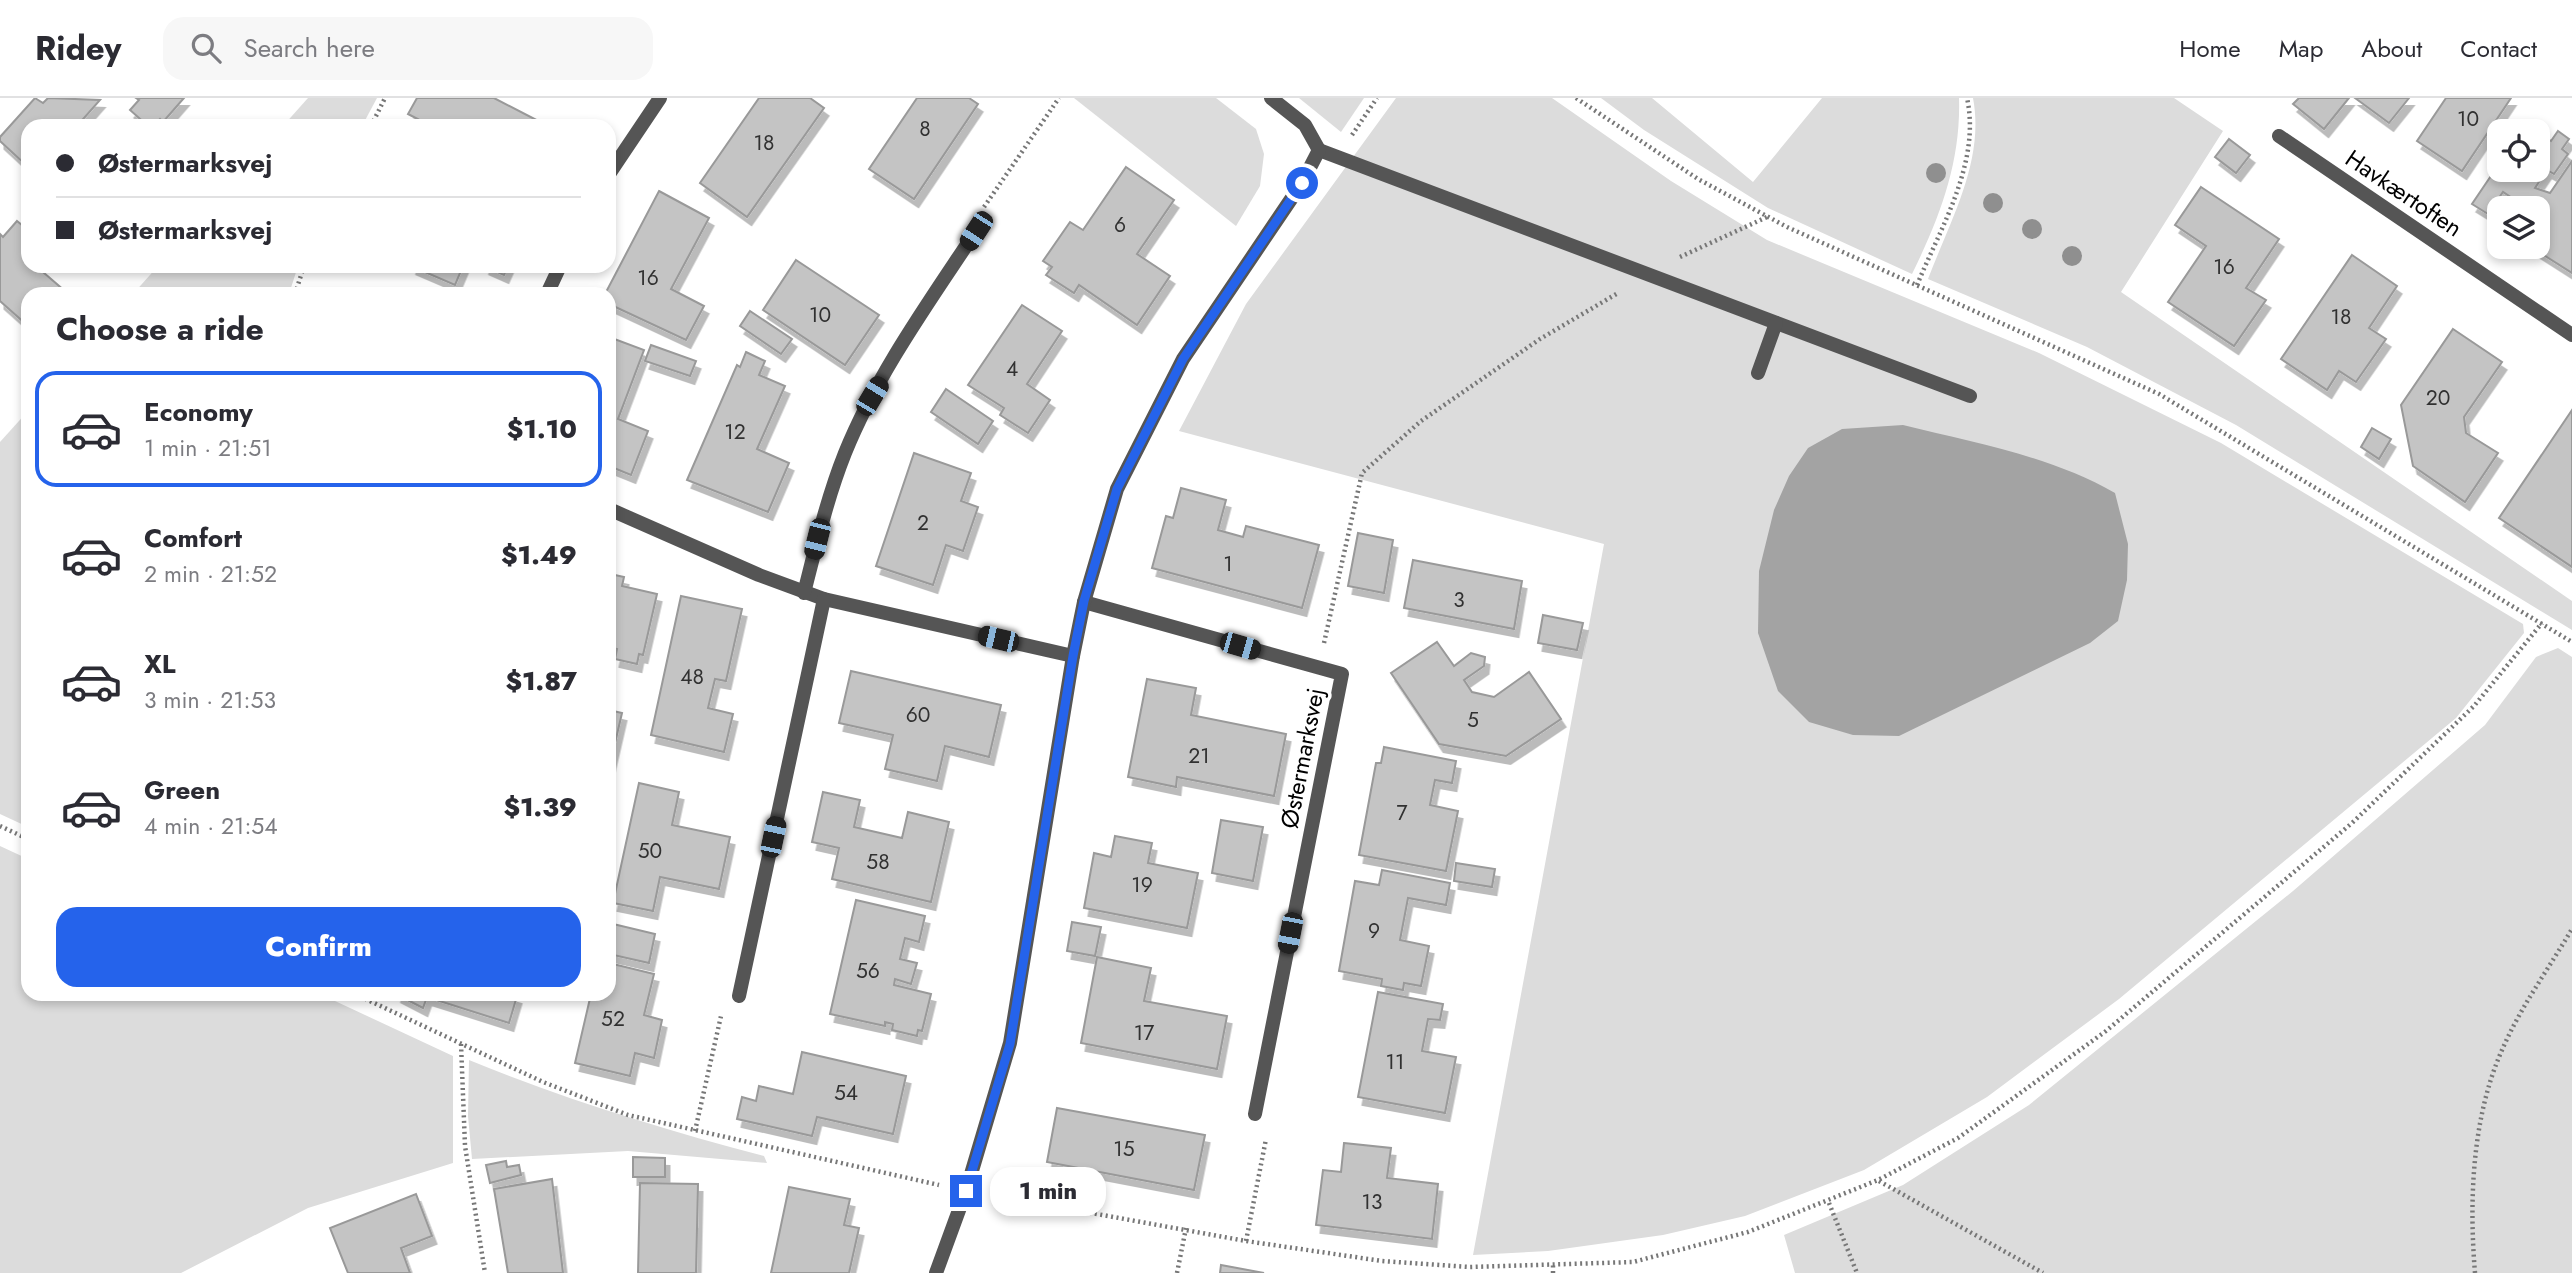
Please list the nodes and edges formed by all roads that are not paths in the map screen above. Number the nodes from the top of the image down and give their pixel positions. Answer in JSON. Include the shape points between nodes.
{"nodes":[{"id":1,"x":660,"y":98,"type":"edge"},
{"id":2,"x":1270,"y":98,"type":"edge"},
{"id":3,"x":2279,"y":136,"type":"dead end"},
{"id":4,"x":1319,"y":150,"type":"junction"},
{"id":5,"x":616,"y":164,"type":"edge"},
{"id":6,"x":976,"y":231,"type":"road end"},
{"id":7,"x":1776,"y":323,"type":"junction"},
{"id":8,"x":2572,"y":335,"type":"edge"},
{"id":9,"x":1759,"y":373,"type":"dead end"},
{"id":10,"x":1969,"y":396,"type":"dead end"},
{"id":11,"x":616,"y":512,"type":"edge"},
{"id":12,"x":804,"y":593,"type":"junction"},
{"id":13,"x":824,"y":599,"type":"junction"},
{"id":14,"x":1084,"y":601,"type":"junction"},
{"id":15,"x":1073,"y":656,"type":"junction"},
{"id":16,"x":739,"y":996,"type":"road end"},
{"id":17,"x":1255,"y":1114,"type":"road end"},
{"id":18,"x":936,"y":1273,"type":"edge"}],
"edges":[{"from":1,"to":5,"type":"street"},
{"from":2,"to":4,"type":"street","via":[[1305,125]]},
{"from":3,"to":8,"type":"street","name":"Havkærtoften"},
{"from":4,"to":7,"type":"street"},
{"from":4,"to":14,"type":"street","via":[[1302,183],[1183,359],[1117,489]]},
{"from":6,"to":12,"type":"street","via":[[866,408],[828,501]]},
{"from":7,"to":9,"type":"street"},
{"from":7,"to":10,"type":"street"},
{"from":11,"to":12,"type":"street"},
{"from":12,"to":13,"type":"street"},
{"from":13,"to":15,"type":"street"},
{"from":13,"to":16,"type":"street"},
{"from":14,"to":15,"type":"street"},
{"from":14,"to":17,"type":"street","name":"Østermarksvej","via":[[1342,674]]},
{"from":15,"to":18,"type":"street","via":[[1010,1044]]}]}
